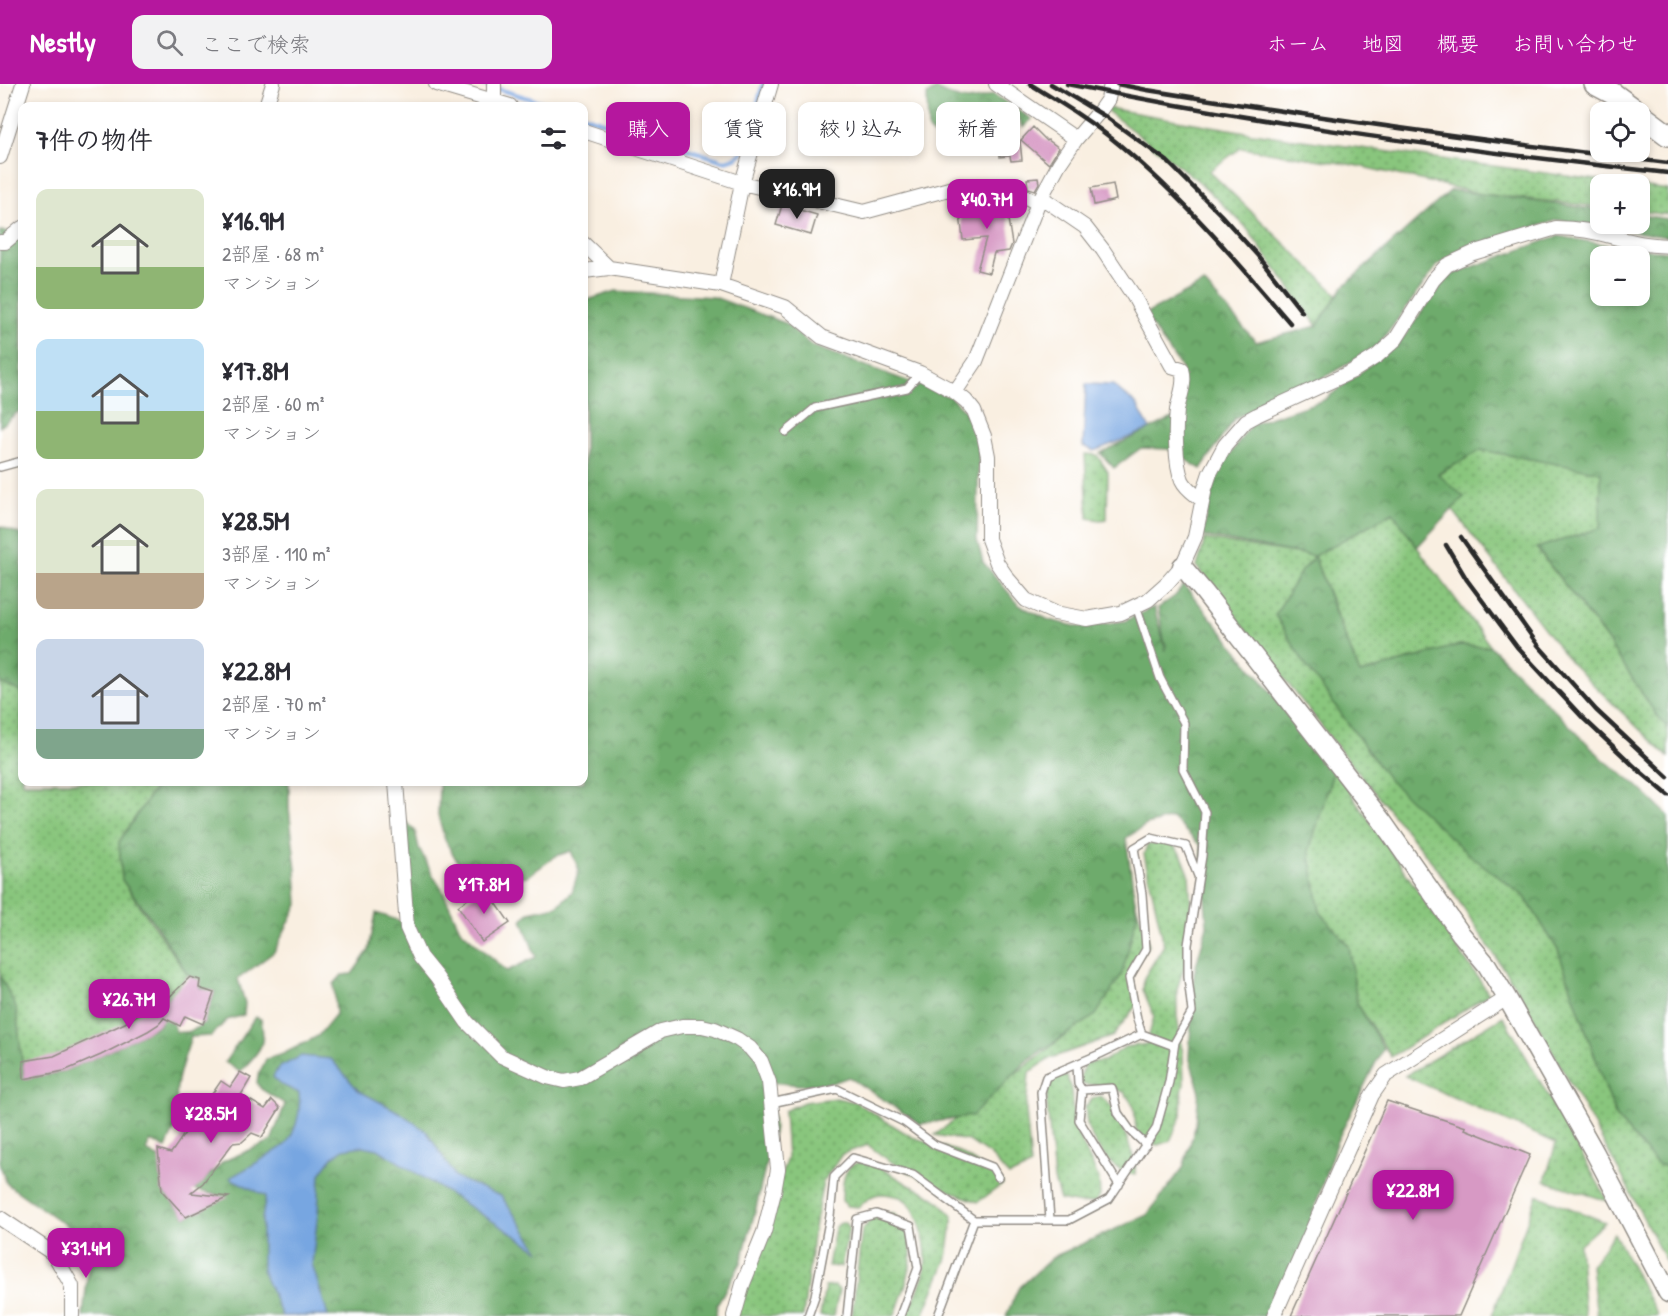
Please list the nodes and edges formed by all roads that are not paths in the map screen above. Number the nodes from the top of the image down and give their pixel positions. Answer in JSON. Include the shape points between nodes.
{"nodes":[{"id":1,"x":23,"y":84,"type":"edge"},
{"id":2,"x":273,"y":84,"type":"edge"},
{"id":3,"x":436,"y":84,"type":"edge"},
{"id":4,"x":494,"y":84,"type":"edge"},
{"id":5,"x":771,"y":84,"type":"edge"},
{"id":6,"x":996,"y":84,"type":"edge"},
{"id":7,"x":1111,"y":84,"type":"edge"},
{"id":8,"x":1608,"y":87,"type":"edge"},
{"id":9,"x":267,"y":102,"type":"edge"},
{"id":10,"x":488,"y":102,"type":"edge"},
{"id":11,"x":494,"y":102,"type":"edge"},
{"id":12,"x":1626,"y":102,"type":"edge"},
{"id":13,"x":1650,"y":121,"type":"edge"},
{"id":14,"x":588,"y":132,"type":"edge"},
{"id":15,"x":1668,"y":135,"type":"edge"},
{"id":16,"x":1076,"y":139,"type":"junction"},
{"id":17,"x":0,"y":158,"type":"edge"},
{"id":18,"x":742,"y":183,"type":"junction"},
{"id":19,"x":1040,"y":200,"type":"junction"},
{"id":20,"x":18,"y":231,"type":"edge"},
{"id":21,"x":0,"y":242,"type":"edge"},
{"id":22,"x":1668,"y":246,"type":"edge"},
{"id":23,"x":588,"y":248,"type":"edge"},
{"id":24,"x":609,"y":268,"type":"junction"},
{"id":25,"x":588,"y":271,"type":"edge"},
{"id":26,"x":721,"y":285,"type":"junction"},
{"id":27,"x":920,"y":373,"type":"junction"},
{"id":28,"x":954,"y":392,"type":"junction"},
{"id":29,"x":786,"y":432,"type":"dead end"},
{"id":30,"x":18,"y":462,"type":"edge"},
{"id":31,"x":0,"y":467,"type":"edge"},
{"id":32,"x":1202,"y":500,"type":"junction"},
{"id":33,"x":1182,"y":566,"type":"junction"},
{"id":34,"x":1136,"y":606,"type":"junction"},
{"id":35,"x":396,"y":786,"type":"edge"},
{"id":36,"x":1198,"y":876,"type":"junction"},
{"id":37,"x":1507,"y":998,"type":"junction"},
{"id":38,"x":1142,"y":1034,"type":"junction"},
{"id":39,"x":1174,"y":1046,"type":"junction"},
{"id":40,"x":1077,"y":1064,"type":"junction"},
{"id":41,"x":1082,"y":1090,"type":"junction"},
{"id":42,"x":771,"y":1103,"type":"junction"},
{"id":43,"x":1146,"y":1144,"type":"junction"},
{"id":44,"x":998,"y":1177,"type":"dead end"},
{"id":45,"x":1119,"y":1185,"type":"junction"},
{"id":46,"x":0,"y":1218,"type":"edge"},
{"id":47,"x":974,"y":1220,"type":"junction"},
{"id":48,"x":1050,"y":1220,"type":"junction"},
{"id":49,"x":1668,"y":1293,"type":"edge"},
{"id":50,"x":72,"y":1316,"type":"edge"},
{"id":51,"x":734,"y":1316,"type":"edge"},
{"id":52,"x":808,"y":1316,"type":"edge"},
{"id":53,"x":847,"y":1316,"type":"edge"},
{"id":54,"x":900,"y":1316,"type":"edge"},
{"id":55,"x":938,"y":1316,"type":"edge"},
{"id":56,"x":1274,"y":1316,"type":"edge"}],
"edges":[{"from":1,"to":17,"type":"street"},
{"from":2,"to":9,"type":"street"},
{"from":3,"to":10,"type":"street"},
{"from":4,"to":11,"type":"street"},
{"from":5,"to":18,"type":"street"},
{"from":6,"to":16,"type":"street"},
{"from":7,"to":16,"type":"street","via":[[1108,99]]},
{"from":8,"to":12,"type":"main road"},
{"from":13,"to":15,"type":"main road"},
{"from":14,"to":18,"type":"street"},
{"from":16,"to":19,"type":"street"},
{"from":18,"to":19,"type":"street","via":[[864,212],[960,186],[1005,187]]},
{"from":18,"to":26,"type":"street"},
{"from":19,"to":28,"type":"street","via":[[976,361]]},
{"from":19,"to":32,"type":"street","via":[[1085,227],[1133,295],[1172,366],[1182,369],[1176,449],[1182,480]]},
{"from":20,"to":21,"type":"street"},
{"from":22,"to":32,"type":"street","via":[[1556,228],[1473,253],[1447,265],[1433,280],[1396,339],[1377,356],[1257,415],[1237,429],[1210,473]]},
{"from":23,"to":24,"type":"street"},
{"from":24,"to":25,"type":"street"},
{"from":24,"to":26,"type":"street"},
{"from":26,"to":27,"type":"street","via":[[785,307],[822,337]]},
{"from":27,"to":28,"type":"street"},
{"from":27,"to":29,"type":"lane","via":[[907,388],[815,408]]},
{"from":28,"to":34,"type":"street","via":[[974,411],[984,436],[988,456],[988,540],[1008,579],[1026,600],[1055,613],[1087,619]]},
{"from":30,"to":31,"type":"lane"},
{"from":32,"to":33,"type":"street","via":[[1195,537]]},
{"from":33,"to":34,"type":"street","via":[[1148,600]]},
{"from":33,"to":37,"type":"street","via":[[1382,821]]},
{"from":34,"to":36,"type":"lane","via":[[1160,678],[1184,723],[1183,769],[1205,812]]},
{"from":35,"to":42,"type":"street","via":[[407,928],[420,957],[467,1022],[501,1056],[564,1081],[580,1078],[661,1031],[702,1026],[750,1048],[765,1071]]},
{"from":36,"to":38,"type":"lane","via":[[1186,846],[1151,838],[1134,848],[1146,949],[1129,978]]},
{"from":36,"to":39,"type":"lane","via":[[1188,945],[1192,1012]]},
{"from":37,"to":49,"type":"street"},
{"from":37,"to":56,"type":"street","via":[[1386,1075],[1372,1095]]},
{"from":38,"to":39,"type":"lane"},
{"from":38,"to":40,"type":"lane"},
{"from":39,"to":43,"type":"lane","via":[[1156,1129]]},
{"from":40,"to":41,"type":"lane"},
{"from":40,"to":48,"type":"lane","via":[[1046,1077],[1041,1092]]},
{"from":41,"to":43,"type":"lane","via":[[1112,1088],[1118,1113]]},
{"from":41,"to":45,"type":"lane","via":[[1079,1120]]},
{"from":42,"to":44,"type":"lane","via":[[837,1089],[904,1122],[935,1145],[992,1167]]},
{"from":42,"to":51,"type":"street","via":[[778,1169],[764,1232]]},
{"from":43,"to":45,"type":"lane"},
{"from":45,"to":48,"type":"lane","via":[[1109,1199],[1069,1220]]},
{"from":46,"to":50,"type":"street","via":[[54,1254],[72,1286]]},
{"from":47,"to":48,"type":"lane"},
{"from":47,"to":52,"type":"lane","via":[[913,1175],[853,1158],[834,1177],[826,1239]]},
{"from":47,"to":55,"type":"lane"},
{"from":53,"to":54,"type":"lane","via":[[857,1219],[876,1214],[911,1226],[918,1268]]}]}
